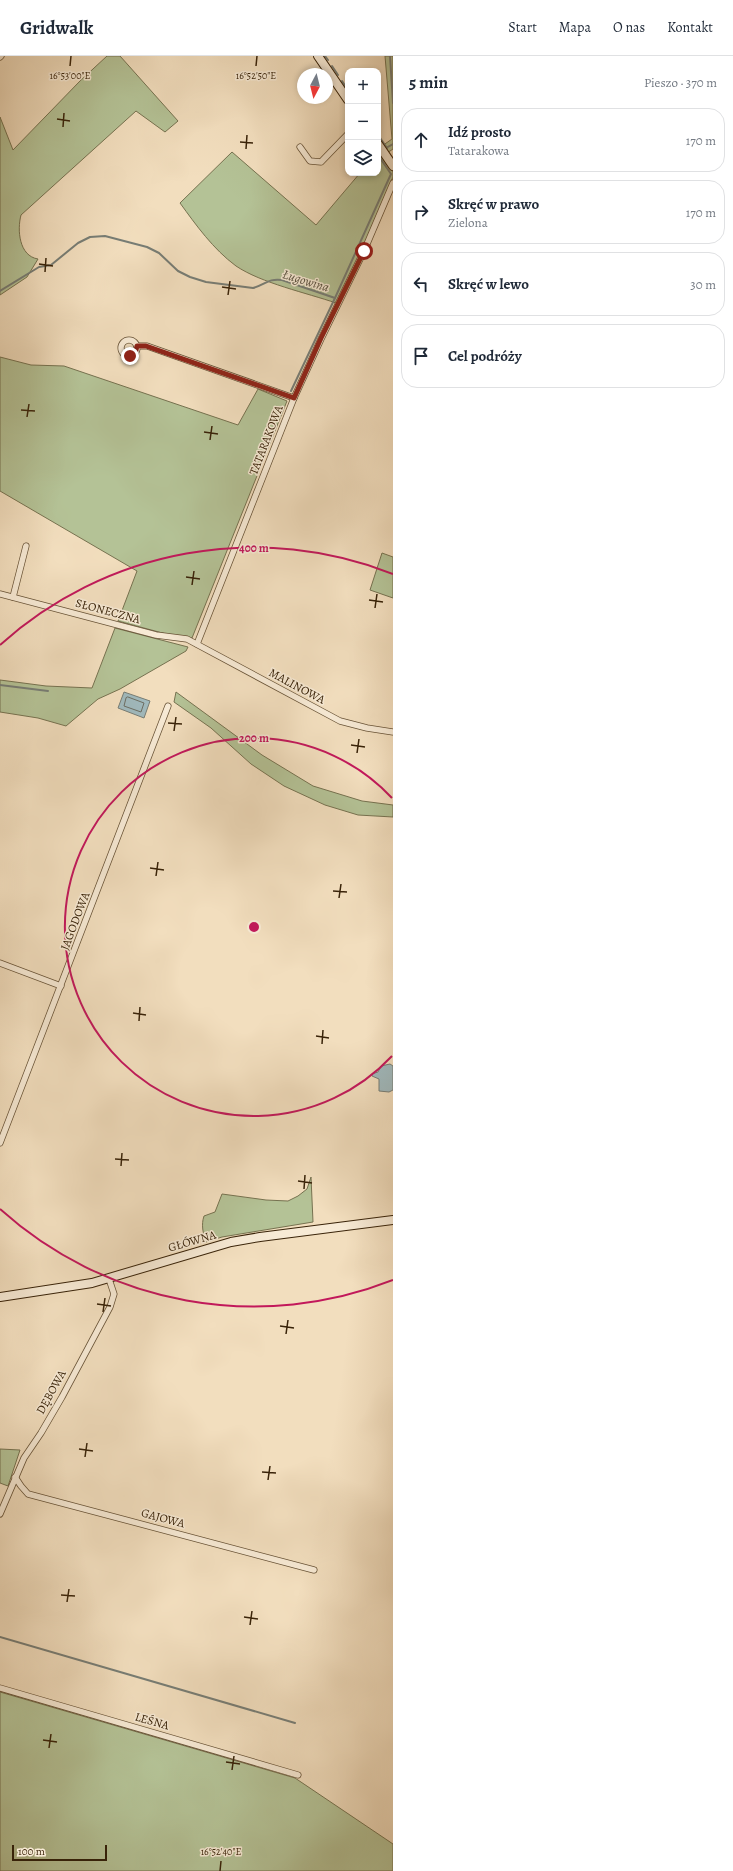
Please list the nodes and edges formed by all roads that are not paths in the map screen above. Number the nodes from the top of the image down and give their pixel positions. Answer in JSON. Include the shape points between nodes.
{"nodes":[{"id":1,"x":318,"y":56,"type":"edge"},
{"id":2,"x":345,"y":96,"type":"edge"},
{"id":3,"x":345,"y":137,"type":"edge"},
{"id":4,"x":300,"y":147,"type":"dead end"},
{"id":5,"x":381,"y":148,"type":"edge"},
{"id":6,"x":393,"y":166,"type":"edge"},
{"id":7,"x":393,"y":183,"type":"edge"},
{"id":8,"x":137,"y":346,"type":"dead end"},
{"id":9,"x":294,"y":398,"type":"junction"},
{"id":10,"x":26,"y":546,"type":"dead end"},
{"id":11,"x":0,"y":594,"type":"edge"},
{"id":12,"x":13,"y":597,"type":"junction"},
{"id":13,"x":197,"y":644,"type":"junction"},
{"id":14,"x":168,"y":706,"type":"dead end"},
{"id":15,"x":393,"y":732,"type":"edge"},
{"id":16,"x":0,"y":963,"type":"edge"},
{"id":17,"x":61,"y":986,"type":"junction"},
{"id":18,"x":0,"y":1142,"type":"edge"},
{"id":19,"x":393,"y":1220,"type":"edge"},
{"id":20,"x":109,"y":1279,"type":"junction"},
{"id":21,"x":0,"y":1297,"type":"edge"},
{"id":22,"x":15,"y":1477,"type":"junction"},
{"id":23,"x":0,"y":1514,"type":"edge"},
{"id":24,"x":314,"y":1570,"type":"dead end"},
{"id":25,"x":0,"y":1688,"type":"edge"},
{"id":26,"x":298,"y":1775,"type":"dead end"}],
"edges":[{"from":1,"to":2,"type":"street"},
{"from":3,"to":4,"type":"street","via":[[321,162],[310,161]]},
{"from":5,"to":6,"type":"street"},
{"from":7,"to":9,"type":"street","name":"TATARAKOWA","via":[[364,251]]},
{"from":8,"to":9,"type":"street","via":[[146,346]]},
{"from":9,"to":13,"type":"street","name":"TATARAKOWA"},
{"from":10,"to":12,"type":"street"},
{"from":11,"to":12,"type":"street","name":"SŁONECZNA"},
{"from":12,"to":13,"type":"street","name":"SŁONECZNA","via":[[156,636],[187,639]]},
{"from":13,"to":15,"type":"street","name":"MALINOWA","via":[[340,721]]},
{"from":14,"to":17,"type":"street","name":"JAGODOWA"},
{"from":16,"to":17,"type":"street"},
{"from":17,"to":18,"type":"street","name":"JAGODOWA"},
{"from":19,"to":20,"type":"street","name":"GŁÓWNA","via":[[231,1242]]},
{"from":20,"to":21,"type":"street","name":"GŁÓWNA"},
{"from":20,"to":22,"type":"street","name":"DĘBOWA","via":[[114,1294],[110,1307],[62,1397]]},
{"from":22,"to":23,"type":"street","name":"DĘBOWA"},
{"from":22,"to":24,"type":"street","name":"GAJOWA","via":[[28,1494]]},
{"from":25,"to":26,"type":"street","name":"LEŚNA"}]}
